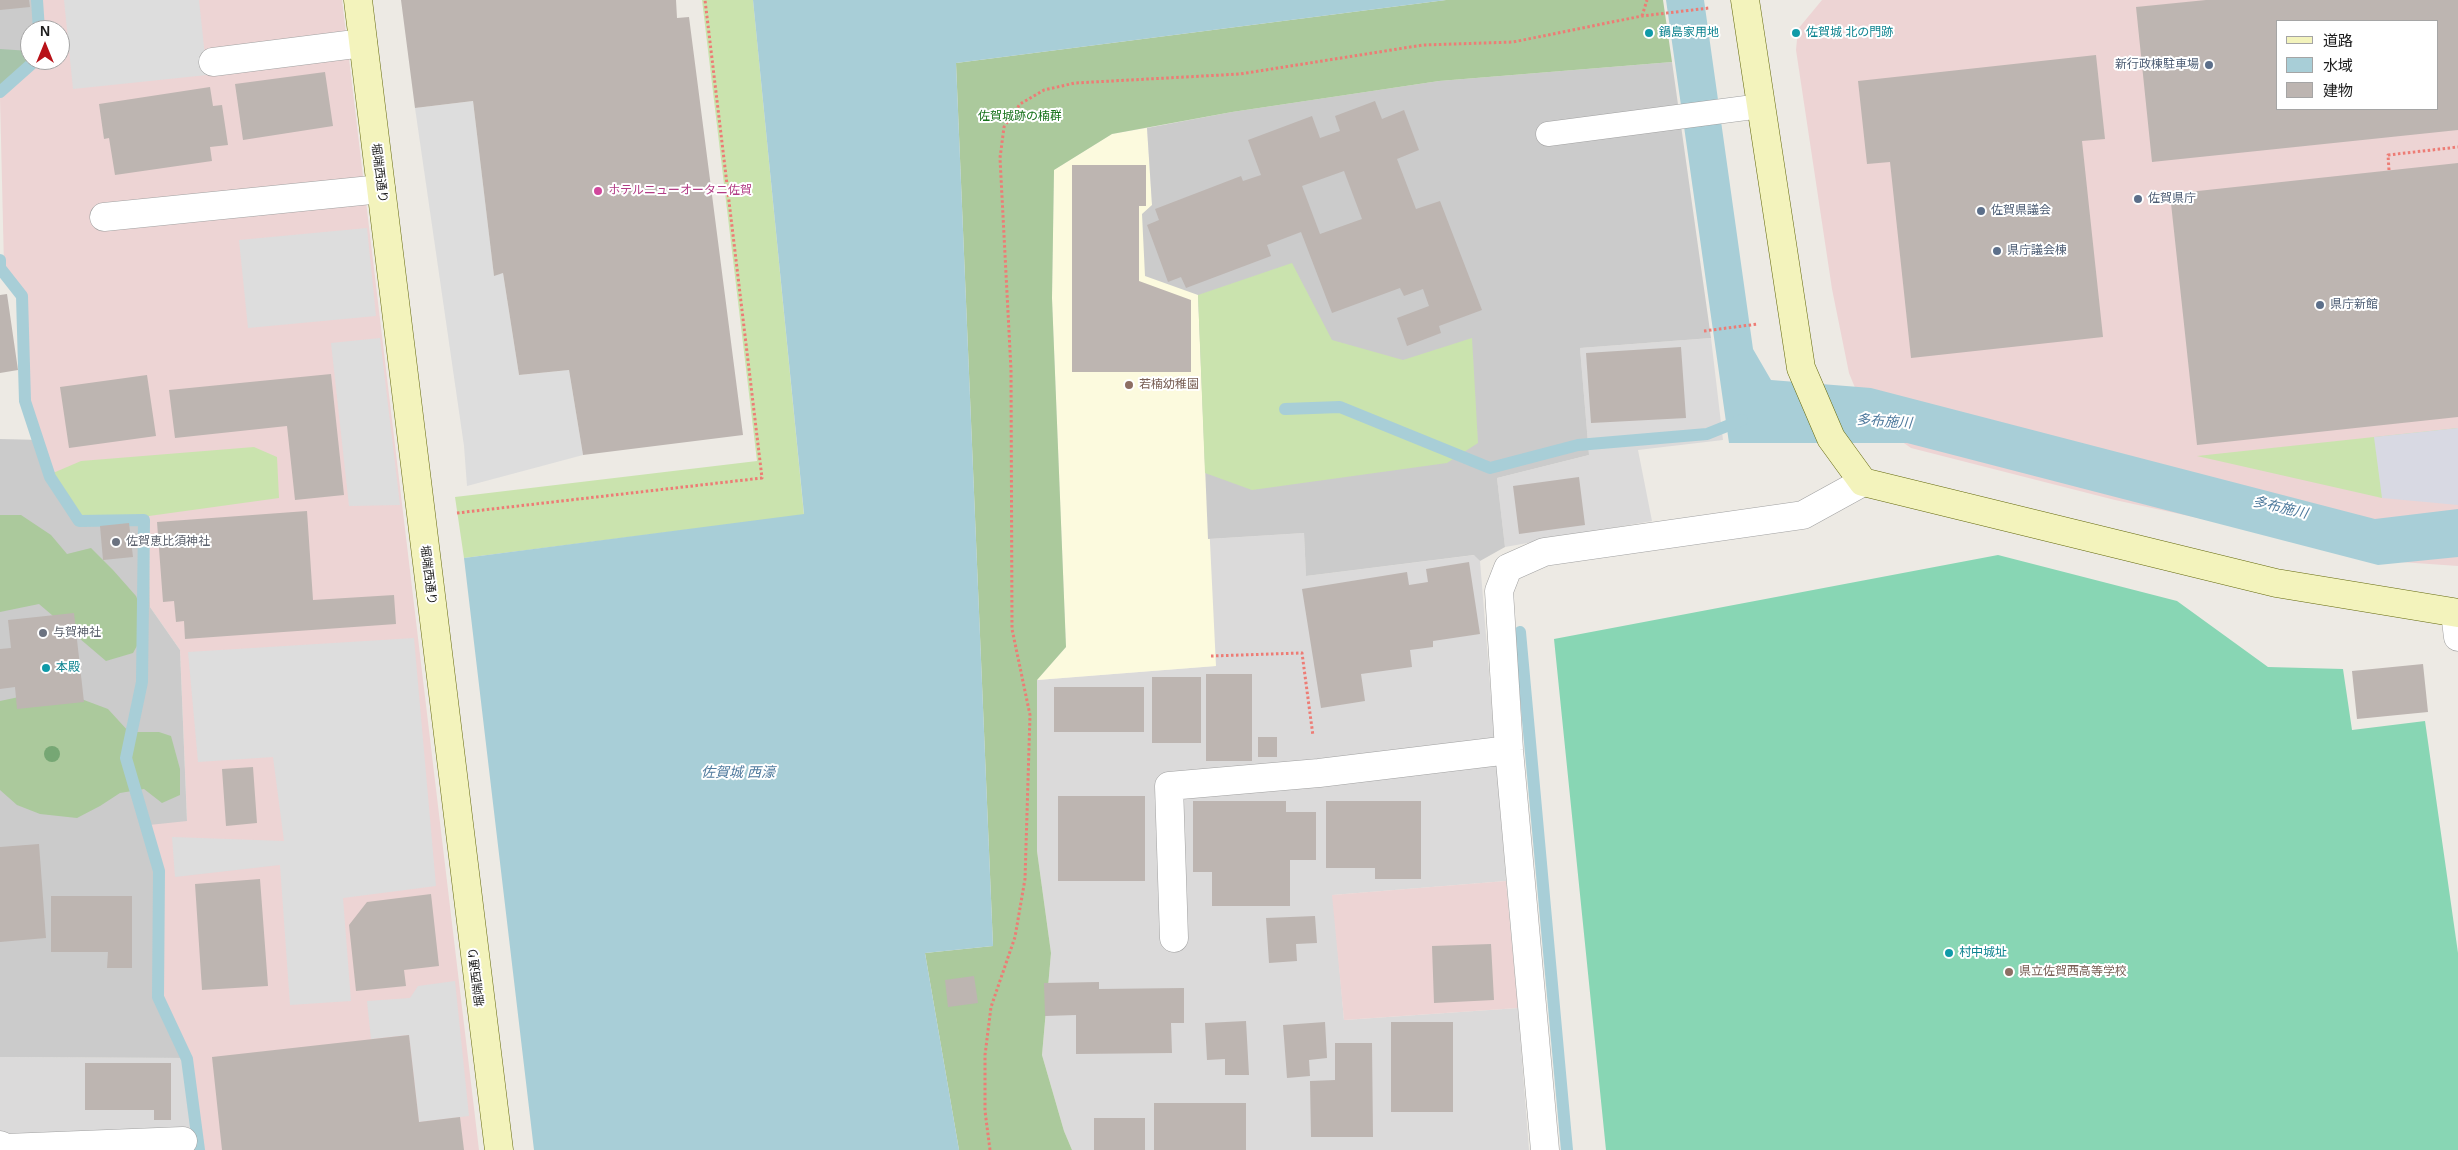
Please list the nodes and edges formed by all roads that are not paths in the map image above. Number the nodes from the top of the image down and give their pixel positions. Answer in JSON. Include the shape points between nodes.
{"nodes":[{"id":1,"x":358,"y":0,"type":"edge"},
{"id":2,"x":1745,"y":0,"type":"edge"},
{"id":3,"x":363,"y":43,"type":"junction"},
{"id":4,"x":212,"y":62,"type":"dead end"},
{"id":5,"x":1748,"y":108,"type":"junction"},
{"id":6,"x":1548,"y":134,"type":"dead end"},
{"id":7,"x":381,"y":188,"type":"junction"},
{"id":8,"x":104,"y":217,"type":"dead end"},
{"id":9,"x":1863,"y":482,"type":"junction"},
{"id":10,"x":2457,"y":621,"type":"edge"},
{"id":11,"x":1509,"y":750,"type":"junction"},
{"id":12,"x":1174,"y":938,"type":"dead end"},
{"id":13,"x":183,"y":1141,"type":"dead end"},
{"id":14,"x":0,"y":1145,"type":"edge"},
{"id":15,"x":498,"y":1150,"type":"edge"},
{"id":16,"x":1545,"y":1150,"type":"edge"}],
"edges":[{"from":1,"to":3,"type":"street","name":"堀端西通り"},
{"from":2,"to":5,"type":"street"},
{"from":3,"to":4,"type":"street"},
{"from":3,"to":7,"type":"street","name":"堀端西通り"},
{"from":5,"to":6,"type":"lane"},
{"from":5,"to":9,"type":"street","via":[[1801,368],[1831,438]]},
{"from":7,"to":8,"type":"street"},
{"from":7,"to":15,"type":"street","name":"堀端西通り"},
{"from":9,"to":10,"type":"street","via":[[2276,583]]},
{"from":9,"to":11,"type":"street","via":[[1803,515],[1544,552],[1508,568],[1498,591]]},
{"from":11,"to":12,"type":"street","via":[[1319,773],[1169,786]]},
{"from":11,"to":16,"type":"street"},
{"from":13,"to":14,"type":"street","via":[[6,1148]]}]}
